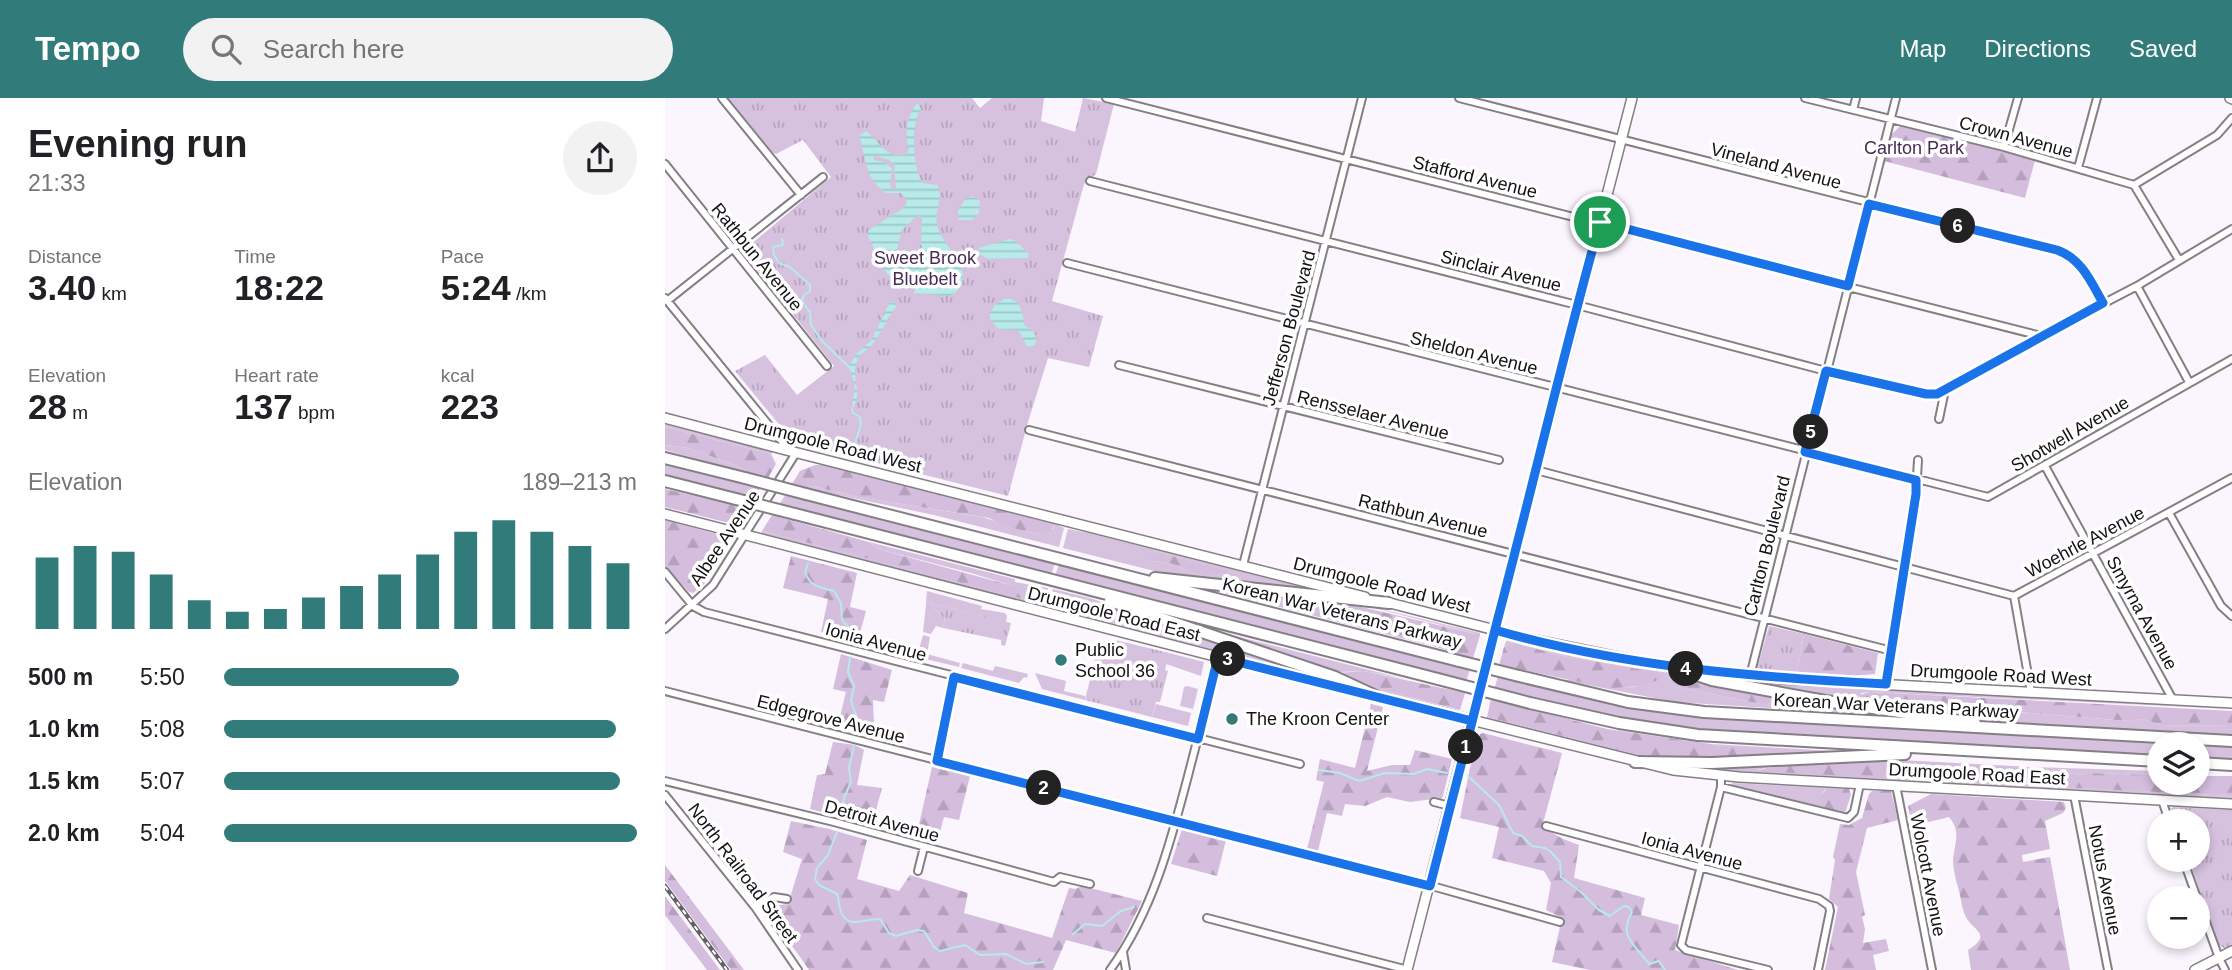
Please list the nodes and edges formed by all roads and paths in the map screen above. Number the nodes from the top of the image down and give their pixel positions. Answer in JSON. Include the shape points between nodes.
{"nodes":[{"id":1,"x":722,"y":98,"type":"edge"},
{"id":2,"x":1106,"y":98,"type":"edge"},
{"id":3,"x":1361,"y":98,"type":"edge"},
{"id":4,"x":1459,"y":98,"type":"edge"},
{"id":5,"x":1632,"y":98,"type":"edge"},
{"id":6,"x":1805,"y":98,"type":"edge"},
{"id":7,"x":1856,"y":98,"type":"edge"},
{"id":8,"x":1896,"y":98,"type":"edge"},
{"id":9,"x":2018,"y":98,"type":"edge"},
{"id":10,"x":2097,"y":98,"type":"edge"},
{"id":11,"x":1853,"y":110,"type":"junction"},
{"id":12,"x":2232,"y":118,"type":"edge"},
{"id":13,"x":1890,"y":119,"type":"junction"},
{"id":14,"x":1622,"y":140,"type":"junction"},
{"id":15,"x":2004,"y":146,"type":"junction"},
{"id":16,"x":1346,"y":159,"type":"junction"},
{"id":17,"x":665,"y":164,"type":"edge"},
{"id":18,"x":2078,"y":168,"type":"junction"},
{"id":19,"x":823,"y":177,"type":"dead end"},
{"id":20,"x":1090,"y":181,"type":"dead end"},
{"id":21,"x":2134,"y":185,"type":"junction"},
{"id":22,"x":801,"y":195,"type":"junction"},
{"id":23,"x":1869,"y":204,"type":"junction"},
{"id":24,"x":1600,"y":222,"type":"junction"},
{"id":25,"x":2232,"y":229,"type":"edge"},
{"id":26,"x":1326,"y":241,"type":"junction"},
{"id":27,"x":733,"y":249,"type":"junction"},
{"id":28,"x":2179,"y":260,"type":"junction"},
{"id":29,"x":1067,"y":263,"type":"dead end"},
{"id":30,"x":1848,"y":286,"type":"junction"},
{"id":31,"x":2137,"y":286,"type":"junction"},
{"id":32,"x":666,"y":300,"type":"edge"},
{"id":33,"x":2103,"y":303,"type":"junction"},
{"id":34,"x":1577,"y":305,"type":"junction"},
{"id":35,"x":1304,"y":324,"type":"junction"},
{"id":36,"x":2041,"y":336,"type":"junction"},
{"id":37,"x":2232,"y":359,"type":"edge"},
{"id":38,"x":1119,"y":365,"type":"dead end"},
{"id":39,"x":827,"y":366,"type":"dead end"},
{"id":40,"x":1826,"y":371,"type":"junction"},
{"id":41,"x":2189,"y":382,"type":"junction"},
{"id":42,"x":1557,"y":388,"type":"junction"},
{"id":43,"x":1945,"y":390,"type":"junction"},
{"id":44,"x":1282,"y":407,"type":"junction"},
{"id":45,"x":665,"y":418,"type":"edge"},
{"id":46,"x":1939,"y":419,"type":"dead end"},
{"id":47,"x":1030,"y":430,"type":"dead end"},
{"id":48,"x":1805,"y":452,"type":"junction"},
{"id":49,"x":796,"y":453,"type":"junction"},
{"id":50,"x":665,"y":458,"type":"edge"},
{"id":51,"x":1499,"y":460,"type":"dead end"},
{"id":52,"x":1918,"y":460,"type":"dead end"},
{"id":53,"x":2045,"y":466,"type":"junction"},
{"id":54,"x":1536,"y":470,"type":"junction"},
{"id":55,"x":2232,"y":478,"type":"edge"},
{"id":56,"x":1916,"y":480,"type":"junction"},
{"id":57,"x":665,"y":481,"type":"edge"},
{"id":58,"x":1261,"y":489,"type":"junction"},
{"id":59,"x":2169,"y":513,"type":"junction"},
{"id":60,"x":665,"y":514,"type":"edge"},
{"id":61,"x":1784,"y":535,"type":"junction"},
{"id":62,"x":746,"y":536,"type":"junction"},
{"id":63,"x":1515,"y":554,"type":"junction"},
{"id":64,"x":2094,"y":554,"type":"junction"},
{"id":65,"x":1243,"y":565,"type":"junction"},
{"id":66,"x":1904,"y":565,"type":"junction"},
{"id":67,"x":665,"y":572,"type":"edge"},
{"id":68,"x":1135,"y":578,"type":"junction"},
{"id":69,"x":1062,"y":582,"type":"junction"},
{"id":70,"x":2014,"y":596,"type":"junction"},
{"id":71,"x":1389,"y":603,"type":"junction"},
{"id":72,"x":693,"y":606,"type":"junction"},
{"id":73,"x":2232,"y":616,"type":"edge"},
{"id":74,"x":1763,"y":618,"type":"junction"},
{"id":75,"x":665,"y":628,"type":"edge"},
{"id":76,"x":1495,"y":630,"type":"junction"},
{"id":77,"x":1892,"y":651,"type":"junction"},
{"id":78,"x":1218,"y":657,"type":"junction"},
{"id":79,"x":1672,"y":667,"type":"junction"},
{"id":80,"x":1750,"y":676,"type":"junction"},
{"id":81,"x":954,"y":677,"type":"junction"},
{"id":82,"x":1886,"y":684,"type":"junction"},
{"id":83,"x":665,"y":691,"type":"edge"},
{"id":84,"x":2031,"y":692,"type":"junction"},
{"id":85,"x":1376,"y":696,"type":"junction"},
{"id":86,"x":2173,"y":700,"type":"junction"},
{"id":87,"x":2232,"y":703,"type":"edge"},
{"id":88,"x":1472,"y":721,"type":"junction"},
{"id":89,"x":2001,"y":729,"type":"junction"},
{"id":90,"x":1198,"y":739,"type":"junction"},
{"id":91,"x":2232,"y":741,"type":"edge"},
{"id":92,"x":1977,"y":751,"type":"junction"},
{"id":93,"x":2147,"y":760,"type":"edge"},
{"id":94,"x":937,"y":761,"type":"junction"},
{"id":95,"x":1635,"y":762,"type":"junction"},
{"id":96,"x":1300,"y":764,"type":"dead end"},
{"id":97,"x":2210,"y":764,"type":"edge"},
{"id":98,"x":2232,"y":765,"type":"edge"},
{"id":99,"x":1721,"y":776,"type":"junction"},
{"id":100,"x":665,"y":781,"type":"edge"},
{"id":101,"x":1860,"y":784,"type":"junction"},
{"id":102,"x":1896,"y":785,"type":"junction"},
{"id":103,"x":1721,"y":787,"type":"junction"},
{"id":104,"x":665,"y":795,"type":"edge"},
{"id":105,"x":2074,"y":795,"type":"junction"},
{"id":106,"x":2162,"y":800,"type":"junction"},
{"id":107,"x":1433,"y":802,"type":"dead end"},
{"id":108,"x":2232,"y":804,"type":"edge"},
{"id":109,"x":1450,"y":806,"type":"junction"},
{"id":110,"x":2165,"y":809,"type":"edge"},
{"id":111,"x":1176,"y":822,"type":"junction"},
{"id":112,"x":1546,"y":826,"type":"dead end"},
{"id":113,"x":924,"y":847,"type":"junction"},
{"id":114,"x":1700,"y":868,"type":"junction"},
{"id":115,"x":918,"y":871,"type":"dead end"},
{"id":116,"x":1090,"y":884,"type":"dead end"},
{"id":117,"x":1430,"y":886,"type":"junction"},
{"id":118,"x":787,"y":898,"type":"dead end"},
{"id":119,"x":755,"y":907,"type":"junction"},
{"id":120,"x":1207,"y":918,"type":"dead end"},
{"id":121,"x":1560,"y":922,"type":"dead end"},
{"id":122,"x":2210,"y":933,"type":"edge"},
{"id":123,"x":2232,"y":951,"type":"edge"},
{"id":124,"x":1123,"y":952,"type":"junction"},
{"id":125,"x":2219,"y":958,"type":"junction"},
{"id":126,"x":798,"y":970,"type":"edge"},
{"id":127,"x":1110,"y":970,"type":"edge"},
{"id":128,"x":1126,"y":970,"type":"edge"},
{"id":129,"x":1408,"y":970,"type":"edge"},
{"id":130,"x":1768,"y":970,"type":"edge"},
{"id":131,"x":1818,"y":970,"type":"edge"},
{"id":132,"x":1932,"y":970,"type":"edge"},
{"id":133,"x":2108,"y":970,"type":"edge"},
{"id":134,"x":2195,"y":970,"type":"edge"},
{"id":135,"x":2225,"y":970,"type":"edge"}],
"edges":[{"from":1,"to":22,"type":"street"},
{"from":2,"to":16,"type":"street","name":"Stafford Avenue"},
{"from":3,"to":16,"type":"street","name":"Jefferson Boulevard"},
{"from":4,"to":14,"type":"street","name":"Vineland Avenue"},
{"from":5,"to":14,"type":"main road"},
{"from":6,"to":11,"type":"street","name":"Crown Avenue"},
{"from":7,"to":11,"type":"street"},
{"from":8,"to":13,"type":"street","name":"Carlton Boulevard"},
{"from":9,"to":15,"type":"street"},
{"from":10,"to":18,"type":"street"},
{"from":11,"to":13,"type":"street","name":"Crown Avenue"},
{"from":12,"to":21,"type":"street","via":[[2217,135]]},
{"from":13,"to":15,"type":"street","name":"Crown Avenue"},
{"from":13,"to":23,"type":"street","name":"Carlton Boulevard"},
{"from":14,"to":23,"type":"street","name":"Vineland Avenue"},
{"from":14,"to":24,"type":"main road"},
{"from":15,"to":18,"type":"street","name":"Crown Avenue"},
{"from":16,"to":24,"type":"street","name":"Stafford Avenue"},
{"from":16,"to":26,"type":"street","name":"Jefferson Boulevard"},
{"from":17,"to":27,"type":"street","name":"Rathbun Avenue"},
{"from":18,"to":21,"type":"street","name":"Crown Avenue"},
{"from":19,"to":22,"type":"street"},
{"from":20,"to":26,"type":"street","name":"Sinclair Avenue"},
{"from":21,"to":28,"type":"street"},
{"from":22,"to":27,"type":"street"},
{"from":23,"to":30,"type":"street","name":"Carlton Boulevard"},
{"from":23,"to":33,"type":"street","name":"Vineland Avenue","via":[[2066,253],[2081,265]]},
{"from":24,"to":30,"type":"street","name":"Stafford Avenue"},
{"from":24,"to":34,"type":"main road"},
{"from":25,"to":28,"type":"street"},
{"from":26,"to":34,"type":"street","name":"Sinclair Avenue"},
{"from":26,"to":35,"type":"street","name":"Jefferson Boulevard"},
{"from":27,"to":32,"type":"street"},
{"from":27,"to":39,"type":"street","name":"Rathbun Avenue"},
{"from":28,"to":31,"type":"street"},
{"from":29,"to":35,"type":"street","name":"Sheldon Avenue"},
{"from":30,"to":36,"type":"street","name":"Stafford Avenue"},
{"from":30,"to":40,"type":"street","name":"Carlton Boulevard"},
{"from":31,"to":33,"type":"street"},
{"from":31,"to":41,"type":"street"},
{"from":32,"to":49,"type":"street"},
{"from":33,"to":36,"type":"street"},
{"from":34,"to":40,"type":"street","name":"Sinclair Avenue"},
{"from":34,"to":42,"type":"main road"},
{"from":35,"to":42,"type":"street","name":"Sheldon Avenue"},
{"from":35,"to":44,"type":"street","name":"Jefferson Boulevard"},
{"from":36,"to":43,"type":"street"},
{"from":37,"to":41,"type":"street","name":"Shotwell Avenue"},
{"from":38,"to":44,"type":"street","name":"Rensselaer Avenue"},
{"from":40,"to":43,"type":"street","name":"Sinclair Avenue","via":[[1926,394]]},
{"from":40,"to":48,"type":"street","name":"Carlton Boulevard"},
{"from":41,"to":53,"type":"street","name":"Shotwell Avenue"},
{"from":42,"to":48,"type":"street","name":"Sheldon Avenue"},
{"from":42,"to":54,"type":"main road"},
{"from":43,"to":46,"type":"street"},
{"from":44,"to":51,"type":"street","name":"Rensselaer Avenue"},
{"from":44,"to":58,"type":"street","name":"Jefferson Boulevard"},
{"from":45,"to":49,"type":"main road","name":"Drumgoole Road West"},
{"from":47,"to":58,"type":"street","name":"Rathbun Avenue"},
{"from":48,"to":56,"type":"street","name":"Sheldon Avenue"},
{"from":48,"to":61,"type":"street","name":"Carlton Boulevard"},
{"from":49,"to":62,"type":"street","name":"Albee Avenue"},
{"from":49,"to":65,"type":"main road","name":"Drumgoole Road West"},
{"from":50,"to":68,"type":"highway","name":"Korean War Veterans Parkway","bridge":true},
{"from":52,"to":56,"type":"street"},
{"from":53,"to":56,"type":"street","name":"Shotwell Avenue","via":[[1988,497]]},
{"from":53,"to":64,"type":"street","name":"Smyrna Avenue"},
{"from":54,"to":61,"type":"street"},
{"from":54,"to":63,"type":"main road"},
{"from":55,"to":59,"type":"street","name":"Woehrle Avenue"},
{"from":56,"to":66,"type":"street"},
{"from":57,"to":69,"type":"highway","bridge":true},
{"from":58,"to":63,"type":"street","name":"Rathbun Avenue"},
{"from":58,"to":65,"type":"street","name":"Jefferson Boulevard"},
{"from":59,"to":64,"type":"street","name":"Woehrle Avenue"},
{"from":59,"to":73,"type":"street","via":[[2221,606]]},
{"from":60,"to":62,"type":"main road","name":"Drumgoole Road East"},
{"from":61,"to":66,"type":"street"},
{"from":61,"to":74,"type":"street","name":"Carlton Boulevard"},
{"from":62,"to":72,"type":"street","name":"Albee Avenue"},
{"from":62,"to":78,"type":"main road","name":"Drumgoole Road East"},
{"from":63,"to":74,"type":"street","name":"Rathbun Avenue"},
{"from":63,"to":76,"type":"main road"},
{"from":64,"to":70,"type":"street","name":"Woehrle Avenue"},
{"from":64,"to":86,"type":"street","name":"Smyrna Avenue"},
{"from":65,"to":71,"type":"main road","name":"Drumgoole Road West"},
{"from":66,"to":70,"type":"street","name":"Woehrle Avenue"},
{"from":66,"to":77,"type":"street"},
{"from":67,"to":72,"type":"street"},
{"from":68,"to":71,"type":"highway"},
{"from":68,"to":89,"type":"highway","name":"Korean War Veterans Parkway","bridge":true,"via":[[1519,676],[1679,710]]},
{"from":69,"to":85,"type":"highway","via":[[1335,677]]},
{"from":69,"to":92,"type":"highway","bridge":true,"via":[[1619,723],[1699,735]]},
{"from":70,"to":84,"type":"street"},
{"from":71,"to":76,"type":"main road","name":"Drumgoole Road West"},
{"from":72,"to":75,"type":"street","name":"Albee Avenue"},
{"from":72,"to":81,"type":"street","name":"Ionia Avenue"},
{"from":74,"to":77,"type":"street","name":"Rathbun Avenue"},
{"from":74,"to":80,"type":"street","name":"Carlton Boulevard"},
{"from":76,"to":79,"type":"main road","name":"Drumgoole Road West"},
{"from":76,"to":88,"type":"main road"},
{"from":77,"to":82,"type":"street"},
{"from":78,"to":85,"type":"main road","name":"Drumgoole Road East"},
{"from":78,"to":90,"type":"street"},
{"from":79,"to":80,"type":"main road","name":"Drumgoole Road West"},
{"from":79,"to":89,"type":"highway","via":[[1712,680]]},
{"from":80,"to":82,"type":"main road","name":"Drumgoole Road West"},
{"from":81,"to":90,"type":"street","name":"Ionia Avenue"},
{"from":81,"to":94,"type":"street"},
{"from":82,"to":84,"type":"main road","name":"Drumgoole Road West"},
{"from":83,"to":94,"type":"street","name":"Edgegrove Avenue"},
{"from":84,"to":86,"type":"main road","name":"Drumgoole Road West"},
{"from":85,"to":88,"type":"main road","name":"Drumgoole Road East"},
{"from":86,"to":87,"type":"main road","name":"Drumgoole Road West"},
{"from":88,"to":95,"type":"main road","name":"Drumgoole Road East"},
{"from":88,"to":109,"type":"main road"},
{"from":89,"to":91,"type":"highway","name":"Korean War Veterans Parkway"},
{"from":90,"to":96,"type":"street","name":"Ionia Avenue"},
{"from":90,"to":111,"type":"street"},
{"from":92,"to":93,"type":"highway"},
{"from":92,"to":95,"type":"highway"},
{"from":94,"to":111,"type":"street","name":"Edgegrove Avenue"},
{"from":95,"to":99,"type":"main road","name":"Drumgoole Road East"},
{"from":97,"to":98,"type":"highway"},
{"from":99,"to":101,"type":"main road","name":"Drumgoole Road East"},
{"from":99,"to":103,"type":"street"},
{"from":100,"to":113,"type":"street","name":"Detroit Avenue"},
{"from":101,"to":102,"type":"main road","name":"Drumgoole Road East"},
{"from":101,"to":103,"type":"street","via":[[1855,808],[1847,818]]},
{"from":102,"to":105,"type":"main road","name":"Drumgoole Road East"},
{"from":102,"to":132,"type":"street","name":"Wolcott Avenue"},
{"from":103,"to":114,"type":"street"},
{"from":104,"to":119,"type":"street","name":"North Railroad Street"},
{"from":105,"to":106,"type":"main road","name":"Drumgoole Road East"},
{"from":105,"to":133,"type":"street","name":"Notus Avenue"},
{"from":106,"to":108,"type":"main road","name":"Drumgoole Road East"},
{"from":106,"to":110,"type":"street"},
{"from":107,"to":109,"type":"street"},
{"from":109,"to":117,"type":"main road"},
{"from":111,"to":117,"type":"street","name":"Edgegrove Avenue"},
{"from":111,"to":124,"type":"street","via":[[1150,901]]},
{"from":112,"to":114,"type":"street","name":"Ionia Avenue"},
{"from":113,"to":115,"type":"street"},
{"from":113,"to":116,"type":"street","name":"Detroit Avenue","via":[[1054,882],[1061,877]]},
{"from":114,"to":130,"type":"street","via":[[1682,947]]},
{"from":114,"to":131,"type":"street","name":"Ionia Avenue","via":[[1819,899],[1829,906]]},
{"from":117,"to":121,"type":"street","name":"Edgegrove Avenue"},
{"from":117,"to":129,"type":"main road"},
{"from":118,"to":119,"type":"street","via":[[774,897]]},
{"from":119,"to":126,"type":"street","name":"North Railroad Street"},
{"from":120,"to":129,"type":"street"},
{"from":122,"to":125,"type":"street"},
{"from":123,"to":125,"type":"main road"},
{"from":124,"to":127,"type":"street"},
{"from":124,"to":128,"type":"street"},
{"from":125,"to":134,"type":"main road"},
{"from":125,"to":135,"type":"street"}]}
